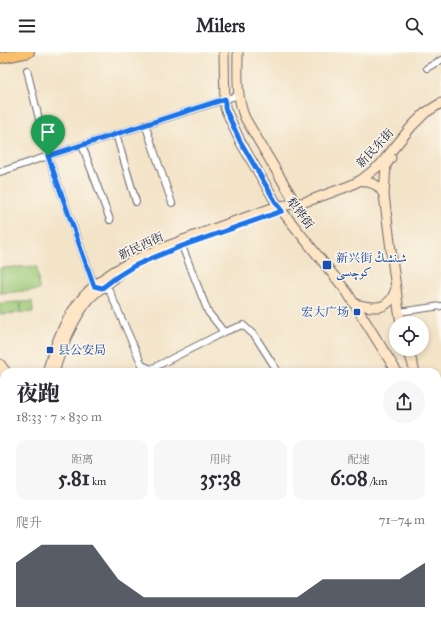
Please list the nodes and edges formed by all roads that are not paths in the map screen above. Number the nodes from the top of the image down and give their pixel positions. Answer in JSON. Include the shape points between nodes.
{"nodes":[{"id":1,"x":29,"y":52,"type":"edge"},
{"id":2,"x":224,"y":52,"type":"edge"},
{"id":3,"x":238,"y":52,"type":"edge"},
{"id":4,"x":0,"y":58,"type":"edge"},
{"id":5,"x":441,"y":60,"type":"edge"},
{"id":6,"x":427,"y":68,"type":"dead end"},
{"id":7,"x":27,"y":70,"type":"dead end"},
{"id":8,"x":239,"y":95,"type":"junction"},
{"id":9,"x":225,"y":99,"type":"junction"},
{"id":10,"x":441,"y":103,"type":"edge"},
{"id":11,"x":441,"y":107,"type":"edge"},
{"id":12,"x":145,"y":124,"type":"junction"},
{"id":13,"x":116,"y":134,"type":"junction"},
{"id":14,"x":82,"y":145,"type":"junction"},
{"id":15,"x":48,"y":156,"type":"junction"},
{"id":16,"x":0,"y":172,"type":"edge"},
{"id":17,"x":361,"y":180,"type":"junction"},
{"id":18,"x":384,"y":195,"type":"junction"},
{"id":19,"x":136,"y":202,"type":"dead end"},
{"id":20,"x":172,"y":203,"type":"dead end"},
{"id":21,"x":296,"y":204,"type":"junction"},
{"id":22,"x":280,"y":208,"type":"junction"},
{"id":23,"x":110,"y":220,"type":"dead end"},
{"id":24,"x":181,"y":244,"type":"junction"},
{"id":25,"x":98,"y":287,"type":"junction"},
{"id":26,"x":396,"y":290,"type":"junction"},
{"id":27,"x":355,"y":304,"type":"junction"},
{"id":28,"x":441,"y":306,"type":"edge"},
{"id":29,"x":399,"y":312,"type":"junction"},
{"id":30,"x":400,"y":316,"type":"edge"},
{"id":31,"x":224,"y":332,"type":"junction"},
{"id":32,"x":410,"y":356,"type":"edge"},
{"id":33,"x":48,"y":368,"type":"edge"},
{"id":34,"x":55,"y":368,"type":"edge"},
{"id":35,"x":147,"y":368,"type":"edge"},
{"id":36,"x":154,"y":368,"type":"edge"},
{"id":37,"x":275,"y":368,"type":"edge"},
{"id":38,"x":395,"y":368,"type":"edge"},
{"id":39,"x":414,"y":368,"type":"edge"}],
"edges":[{"from":1,"to":4,"type":"main road"},
{"from":2,"to":9,"type":"main road","name":"犁铧街"},
{"from":3,"to":8,"type":"main road","name":"犁铧街"},
{"from":5,"to":6,"type":"street"},
{"from":7,"to":15,"type":"street"},
{"from":8,"to":9,"type":"street"},
{"from":8,"to":21,"type":"main road","name":"犁铧街","via":[[245,118]]},
{"from":9,"to":12,"type":"street"},
{"from":9,"to":22,"type":"main road","name":"犁铧街","via":[[225,108],[240,141]]},
{"from":10,"to":17,"type":"main road","name":"新民东街","via":[[425,113],[380,165]]},
{"from":11,"to":18,"type":"main road","name":"新民东街","via":[[415,130],[386,165]]},
{"from":12,"to":13,"type":"street"},
{"from":12,"to":20,"type":"street"},
{"from":13,"to":14,"type":"street"},
{"from":13,"to":19,"type":"street"},
{"from":14,"to":15,"type":"street"},
{"from":14,"to":23,"type":"street"},
{"from":15,"to":16,"type":"street"},
{"from":15,"to":25,"type":"street"},
{"from":17,"to":18,"type":"main road","via":[[374,184]]},
{"from":17,"to":21,"type":"main road","name":"新民东街"},
{"from":18,"to":26,"type":"main road"},
{"from":21,"to":22,"type":"main road","name":"新民西街"},
{"from":22,"to":24,"type":"main road","name":"新民西街"},
{"from":22,"to":27,"type":"main road","name":"犁铧街"},
{"from":24,"to":25,"type":"main road","name":"新民西街","via":[[152,252],[130,262],[103,278]]},
{"from":24,"to":31,"type":"street","via":[[208,312]]},
{"from":25,"to":33,"type":"main road","name":"新民西街","via":[[83,297],[69,316]]},
{"from":25,"to":34,"type":"main road","name":"新民西街","via":[[65,340]]},
{"from":25,"to":35,"type":"street","via":[[109,290],[142,365]]},
{"from":26,"to":27,"type":"main road","via":[[393,299],[381,307]]},
{"from":26,"to":29,"type":"main road"},
{"from":27,"to":38,"type":"main road","name":"犁铧街"},
{"from":28,"to":29,"type":"street"},
{"from":29,"to":30,"type":"main road"},
{"from":31,"to":36,"type":"street"},
{"from":31,"to":37,"type":"street","via":[[244,325],[255,336]]},
{"from":32,"to":39,"type":"main road"}]}
